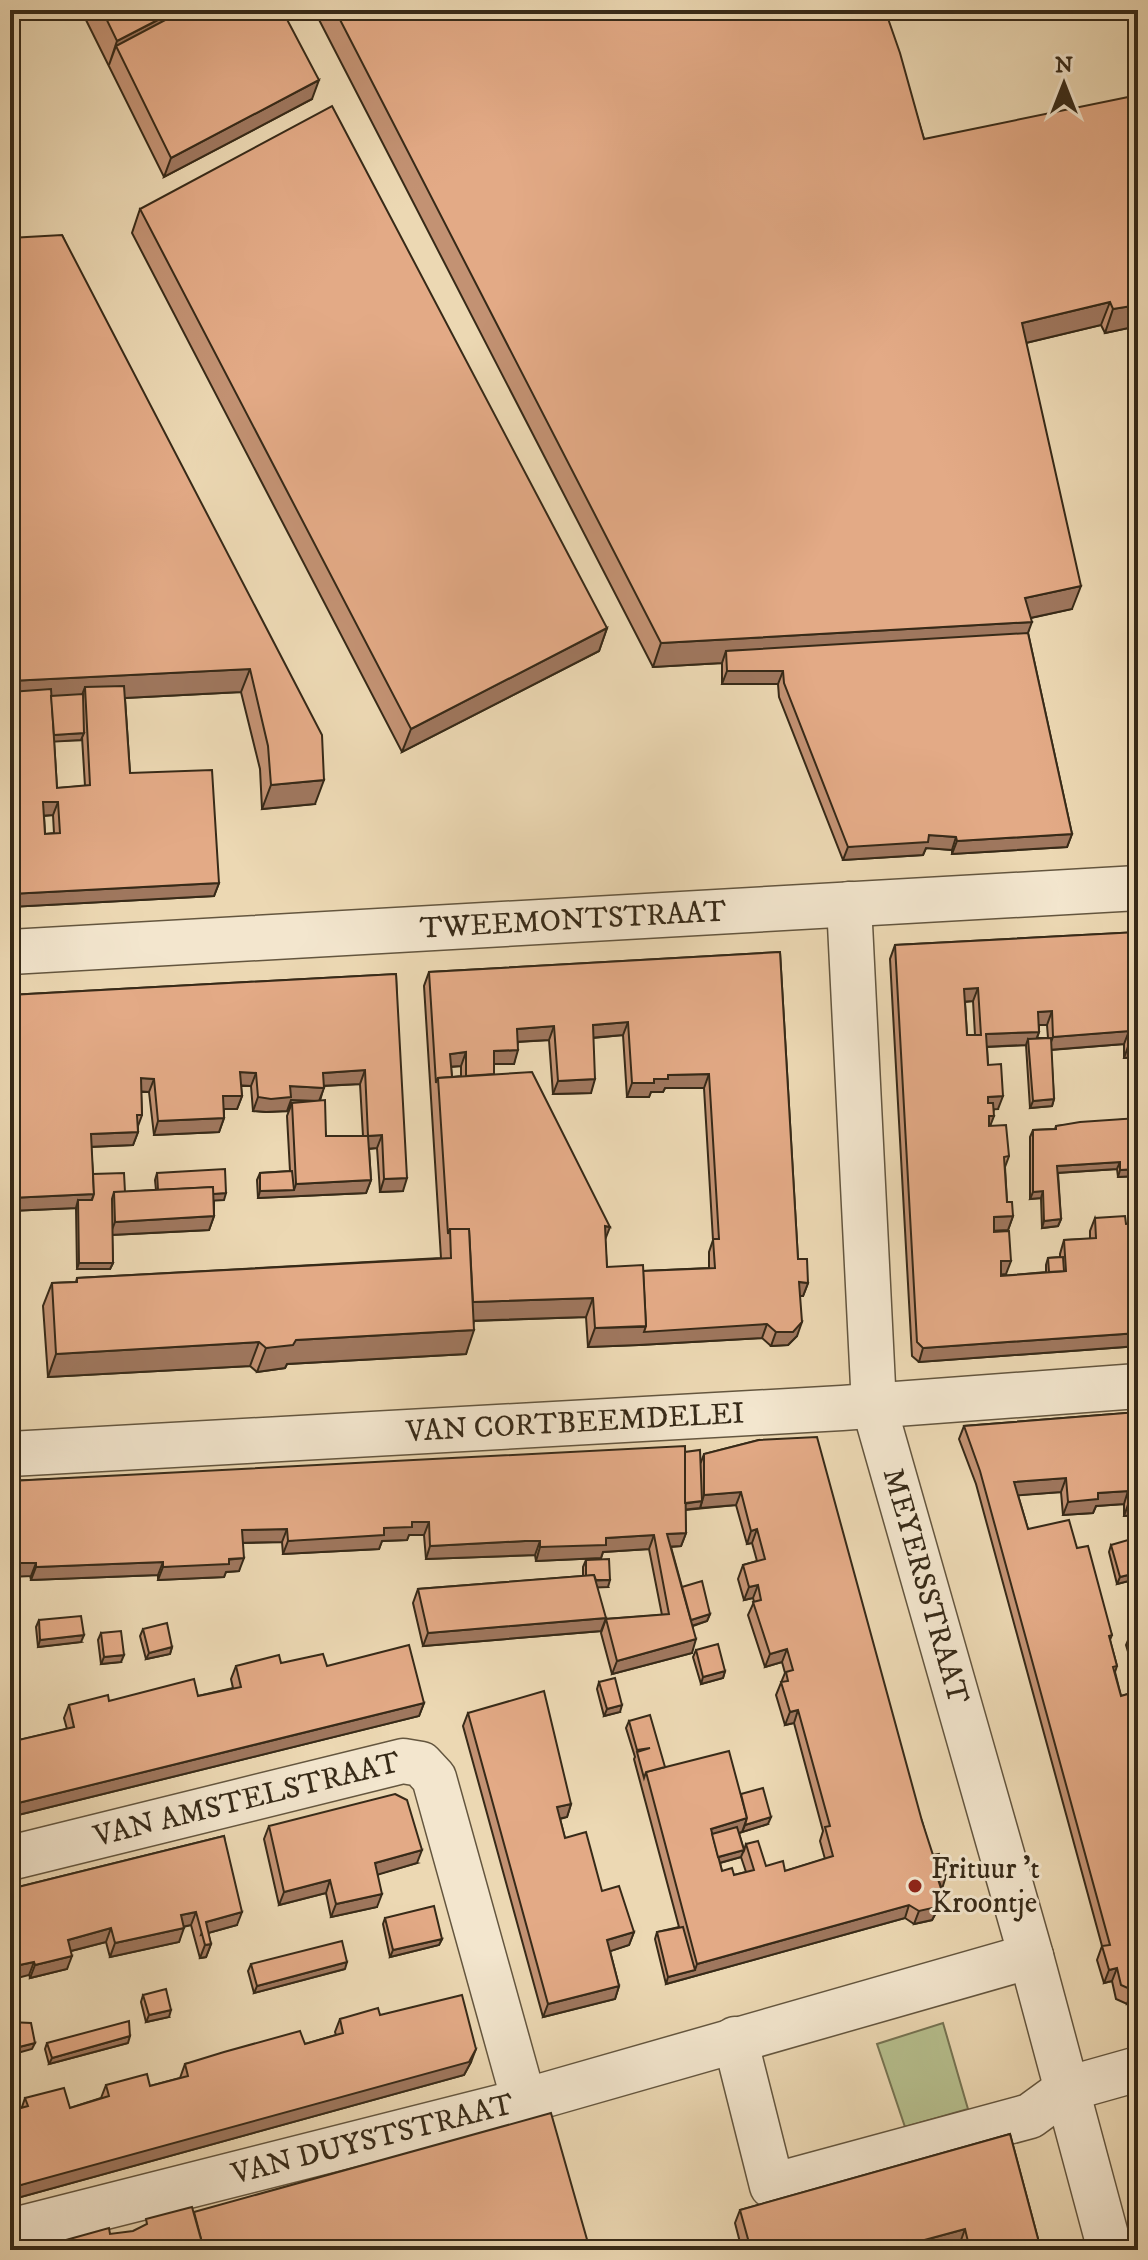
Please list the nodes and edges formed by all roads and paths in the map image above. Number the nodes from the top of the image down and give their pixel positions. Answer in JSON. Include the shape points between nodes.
{"nodes":[{"id":1,"x":1138,"y":888,"type":"edge"},
{"id":2,"x":849,"y":904,"type":"junction"},
{"id":3,"x":10,"y":952,"type":"edge"},
{"id":4,"x":1138,"y":1386,"type":"edge"},
{"id":5,"x":874,"y":1406,"type":"junction"},
{"id":6,"x":10,"y":1454,"type":"edge"},
{"id":7,"x":10,"y":1858,"type":"edge"},
{"id":8,"x":1031,"y":1956,"type":"junction"},
{"id":9,"x":735,"y":2039,"type":"junction"},
{"id":10,"x":1138,"y":2069,"type":"edge"},
{"id":11,"x":1067,"y":2089,"type":"junction"},
{"id":12,"x":524,"y":2101,"type":"junction"},
{"id":13,"x":10,"y":2231,"type":"edge"},
{"id":14,"x":1110,"y":2250,"type":"edge"}],
"edges":[{"from":1,"to":2,"type":"street","name":"TWEEMONTSTRAAT"},
{"from":2,"to":3,"type":"street","name":"TWEEMONTSTRAAT"},
{"from":2,"to":5,"type":"street","name":"MEYERSSTRAAT"},
{"from":4,"to":5,"type":"street","name":"VAN CORTBEEMDELEI"},
{"from":5,"to":6,"type":"street","name":"VAN CORTBEEMDELEI"},
{"from":5,"to":8,"type":"street","name":"MEYERSSTRAAT"},
{"from":7,"to":12,"type":"street","name":"VAN AMSTELSTRAAT","via":[[403,1761],[421,1764],[434,1778]]},
{"from":8,"to":9,"type":"street","name":"VAN DUYSTSTRAAT"},
{"from":8,"to":11,"type":"street","name":"MEYERSSTRAAT"},
{"from":9,"to":11,"type":"street","via":[[772,2186],[1030,2116]]},
{"from":9,"to":12,"type":"street","name":"VAN DUYSTSTRAAT"},
{"from":10,"to":11,"type":"street"},
{"from":11,"to":14,"type":"street","name":"MEYERSSTRAAT"},
{"from":12,"to":13,"type":"street","name":"VAN DUYSTSTRAAT"}]}
